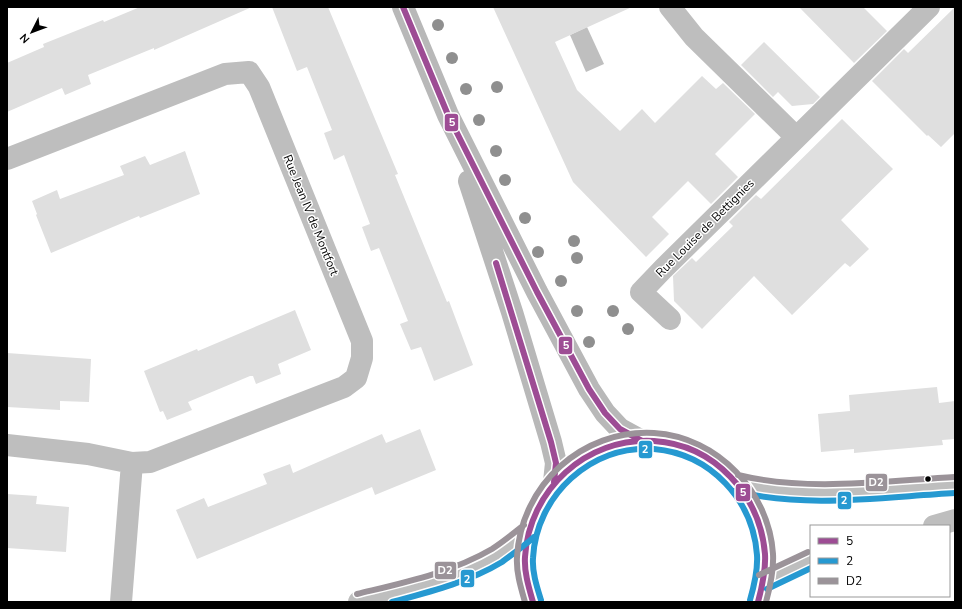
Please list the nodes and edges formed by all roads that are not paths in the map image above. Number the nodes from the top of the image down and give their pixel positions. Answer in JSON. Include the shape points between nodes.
{"nodes":[{"id":1,"x":403,"y":7,"type":"edge"},
{"id":2,"x":670,"y":7,"type":"edge"},
{"id":3,"x":929,"y":7,"type":"edge"},
{"id":4,"x":448,"y":115,"type":"junction"},
{"id":5,"x":796,"y":137,"type":"junction"},
{"id":6,"x":7,"y":159,"type":"edge"},
{"id":7,"x":670,"y":319,"type":"dead end"},
{"id":8,"x":642,"y":441,"type":"junction"},
{"id":9,"x":7,"y":445,"type":"edge"},
{"id":10,"x":132,"y":463,"type":"junction"},
{"id":11,"x":554,"y":482,"type":"junction"},
{"id":12,"x":736,"y":483,"type":"junction"},
{"id":13,"x":955,"y":485,"type":"edge"},
{"id":14,"x":955,"y":520,"type":"edge"},
{"id":15,"x":938,"y":525,"type":"edge"},
{"id":16,"x":528,"y":531,"type":"junction"},
{"id":17,"x":810,"y":559,"type":"edge"},
{"id":18,"x":760,"y":592,"type":"edge"},
{"id":19,"x":121,"y":602,"type":"edge"},
{"id":20,"x":359,"y":602,"type":"edge"},
{"id":21,"x":533,"y":602,"type":"edge"}],
"edges":[{"from":1,"to":4,"type":"main road"},
{"from":2,"to":5,"type":"street","via":[[694,38]]},
{"from":3,"to":5,"type":"street","name":"Rue Louise de Bettignies"},
{"from":4,"to":8,"type":"main road","via":[[589,389],[605,413],[620,429]]},
{"from":4,"to":11,"type":"main road","via":[[551,442],[556,463]]},
{"from":5,"to":7,"type":"street","name":"Rue Louise de Bettignies","via":[[641,292]]},
{"from":6,"to":10,"type":"street","name":"Rue Jean IV de Montfort","via":[[225,74],[249,72],[259,87],[362,341],[362,358],[356,378],[344,387],[150,462]]},
{"from":8,"to":11,"type":"main road","via":[[618,444],[594,452],[572,465]]},
{"from":8,"to":12,"type":"main road","via":[[669,443],[694,451],[716,465]]},
{"from":9,"to":10,"type":"street","name":"Rue Jean IV de Montfort","via":[[88,454]]},
{"from":10,"to":19,"type":"street"},
{"from":11,"to":16,"type":"main road","via":[[543,497]]},
{"from":12,"to":13,"type":"street","via":[[756,488],[820,493]]},
{"from":12,"to":18,"type":"main road","via":[[751,505],[760,529],[765,555]]},
{"from":14,"to":15,"type":"street"},
{"from":16,"to":20,"type":"street","via":[[488,561],[457,574]]},
{"from":16,"to":21,"type":"main road","via":[[525,558],[527,584]]},
{"from":17,"to":18,"type":"street"}]}
